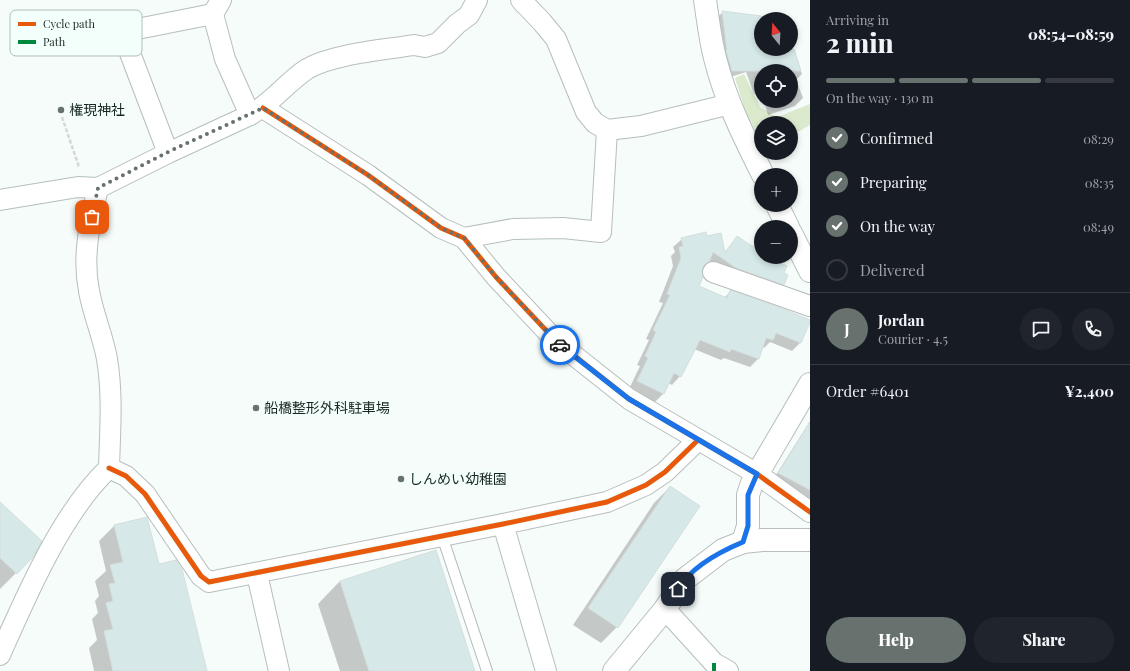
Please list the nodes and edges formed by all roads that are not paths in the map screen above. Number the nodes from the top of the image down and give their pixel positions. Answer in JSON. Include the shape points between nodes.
{"nodes":[{"id":1,"x":476,"y":0,"type":"edge"},
{"id":2,"x":521,"y":0,"type":"edge"},
{"id":3,"x":705,"y":0,"type":"edge"},
{"id":4,"x":217,"y":7,"type":"edge"},
{"id":5,"x":142,"y":27,"type":"edge"},
{"id":6,"x":131,"y":56,"type":"edge"},
{"id":7,"x":730,"y":104,"type":"junction"},
{"id":8,"x":257,"y":111,"type":"junction"},
{"id":9,"x":607,"y":130,"type":"junction"},
{"id":10,"x":168,"y":152,"type":"junction"},
{"id":11,"x":759,"y":168,"type":"edge"},
{"id":12,"x":92,"y":188,"type":"junction"},
{"id":13,"x":0,"y":200,"type":"edge"},
{"id":14,"x":464,"y":238,"type":"junction"},
{"id":15,"x":798,"y":247,"type":"edge"},
{"id":16,"x":810,"y":271,"type":"edge"},
{"id":17,"x":713,"y":272,"type":"dead end"},
{"id":18,"x":810,"y":306,"type":"edge"},
{"id":19,"x":810,"y":384,"type":"edge"},
{"id":20,"x":698,"y":440,"type":"junction"},
{"id":21,"x":109,"y":468,"type":"junction"},
{"id":22,"x":757,"y":474,"type":"junction"},
{"id":23,"x":810,"y":512,"type":"edge"},
{"id":24,"x":503,"y":524,"type":"junction"},
{"id":25,"x":442,"y":536,"type":"junction"},
{"id":26,"x":810,"y":540,"type":"edge"},
{"id":27,"x":743,"y":542,"type":"junction"},
{"id":28,"x":257,"y":574,"type":"junction"},
{"id":29,"x":666,"y":609,"type":"junction"},
{"id":30,"x":0,"y":655,"type":"edge"},
{"id":31,"x":279,"y":671,"type":"edge"},
{"id":32,"x":487,"y":671,"type":"edge"},
{"id":33,"x":546,"y":671,"type":"edge"},
{"id":34,"x":614,"y":671,"type":"edge"},
{"id":35,"x":728,"y":671,"type":"edge"}],
"edges":[{"from":1,"to":8,"type":"street","via":[[469,15],[438,43],[425,47],[414,45],[328,59],[306,70]]},
{"from":2,"to":9,"type":"street","via":[[556,39],[586,112],[595,123]]},
{"from":3,"to":7,"type":"street","via":[[715,57]]},
{"from":4,"to":5,"type":"street"},
{"from":4,"to":8,"type":"street","via":[[225,59]]},
{"from":6,"to":10,"type":"street"},
{"from":7,"to":9,"type":"street","via":[[642,126]]},
{"from":7,"to":11,"type":"street"},
{"from":8,"to":10,"type":"street"},
{"from":8,"to":14,"type":"street","via":[[368,175],[441,228]]},
{"from":9,"to":14,"type":"street","via":[[601,232],[563,228],[513,230]]},
{"from":10,"to":12,"type":"street"},
{"from":12,"to":13,"type":"street"},
{"from":12,"to":21,"type":"street","via":[[86,262],[88,290],[107,357],[111,394]]},
{"from":14,"to":20,"type":"street","via":[[496,277],[557,342],[629,399]]},
{"from":15,"to":16,"type":"street"},
{"from":17,"to":18,"type":"street"},
{"from":19,"to":22,"type":"street"},
{"from":20,"to":22,"type":"street"},
{"from":20,"to":24,"type":"street","via":[[665,472],[646,485],[607,502]]},
{"from":21,"to":28,"type":"street","via":[[126,476],[145,494],[201,576],[209,582]]},
{"from":21,"to":30,"type":"street","via":[[98,478],[60,531]]},
{"from":22,"to":23,"type":"street"},
{"from":22,"to":27,"type":"street","via":[[748,495],[749,520]]},
{"from":24,"to":25,"type":"street"},
{"from":24,"to":33,"type":"street"},
{"from":25,"to":28,"type":"street"},
{"from":25,"to":32,"type":"lane"},
{"from":26,"to":27,"type":"street"},
{"from":27,"to":29,"type":"street","via":[[723,550],[684,579]]},
{"from":28,"to":31,"type":"street"},
{"from":29,"to":34,"type":"street"},
{"from":29,"to":35,"type":"street","via":[[714,663]]}]}
